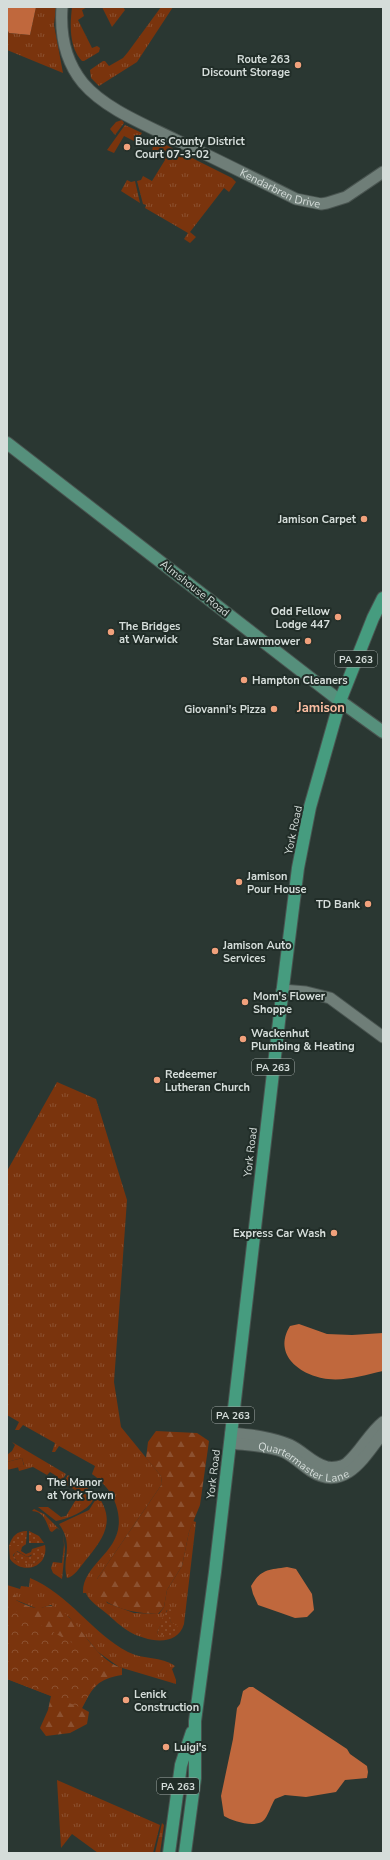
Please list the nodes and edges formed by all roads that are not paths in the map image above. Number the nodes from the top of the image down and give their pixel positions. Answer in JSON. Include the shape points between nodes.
{"nodes":[{"id":1,"x":62,"y":7,"type":"edge"},
{"id":2,"x":383,"y":172,"type":"edge"},
{"id":3,"x":7,"y":443,"type":"edge"},
{"id":4,"x":383,"y":598,"type":"edge"},
{"id":5,"x":340,"y":701,"type":"junction"},
{"id":6,"x":383,"y":732,"type":"edge"},
{"id":7,"x":282,"y":990,"type":"junction"},
{"id":8,"x":383,"y":1037,"type":"edge"},
{"id":9,"x":383,"y":1422,"type":"edge"},
{"id":10,"x":383,"y":1433,"type":"edge"},
{"id":11,"x":230,"y":1438,"type":"junction"},
{"id":12,"x":195,"y":1721,"type":"junction"},
{"id":13,"x":169,"y":1853,"type":"edge"},
{"id":14,"x":185,"y":1853,"type":"edge"}],
"edges":[{"from":1,"to":2,"type":"street","name":"Kendarbren Drive","via":[[61,21],[67,59],[84,84],[101,99],[141,122],[296,199],[321,204],[346,197]]},
{"from":3,"to":5,"type":"main road","name":"Almshouse Road"},
{"from":4,"to":5,"type":"highway","name":"York Road","number":"PA 263"},
{"from":5,"to":6,"type":"main road","name":"Almshouse Road"},
{"from":5,"to":7,"type":"highway","name":"York Road","number":"PA 263","via":[[310,807],[298,868]]},
{"from":7,"to":8,"type":"street","via":[[330,998]]},
{"from":7,"to":11,"type":"highway","name":"York Road","number":"PA 263"},
{"from":9,"to":11,"type":"street","name":"Quartermaster Lane","via":[[346,1463],[334,1467],[322,1466],[280,1441],[260,1436]]},
{"from":10,"to":11,"type":"street","name":"Quartermaster Lane","via":[[356,1467],[344,1476],[336,1478],[312,1472],[294,1458],[274,1449]]},
{"from":11,"to":12,"type":"highway","name":"York Road","number":"PA 263"},
{"from":12,"to":13,"type":"highway","name":"York Road","number":"PA 263","via":[[181,1765]]},
{"from":12,"to":14,"type":"highway","name":"York Road","number":"PA 263","via":[[195,1778]]}]}
